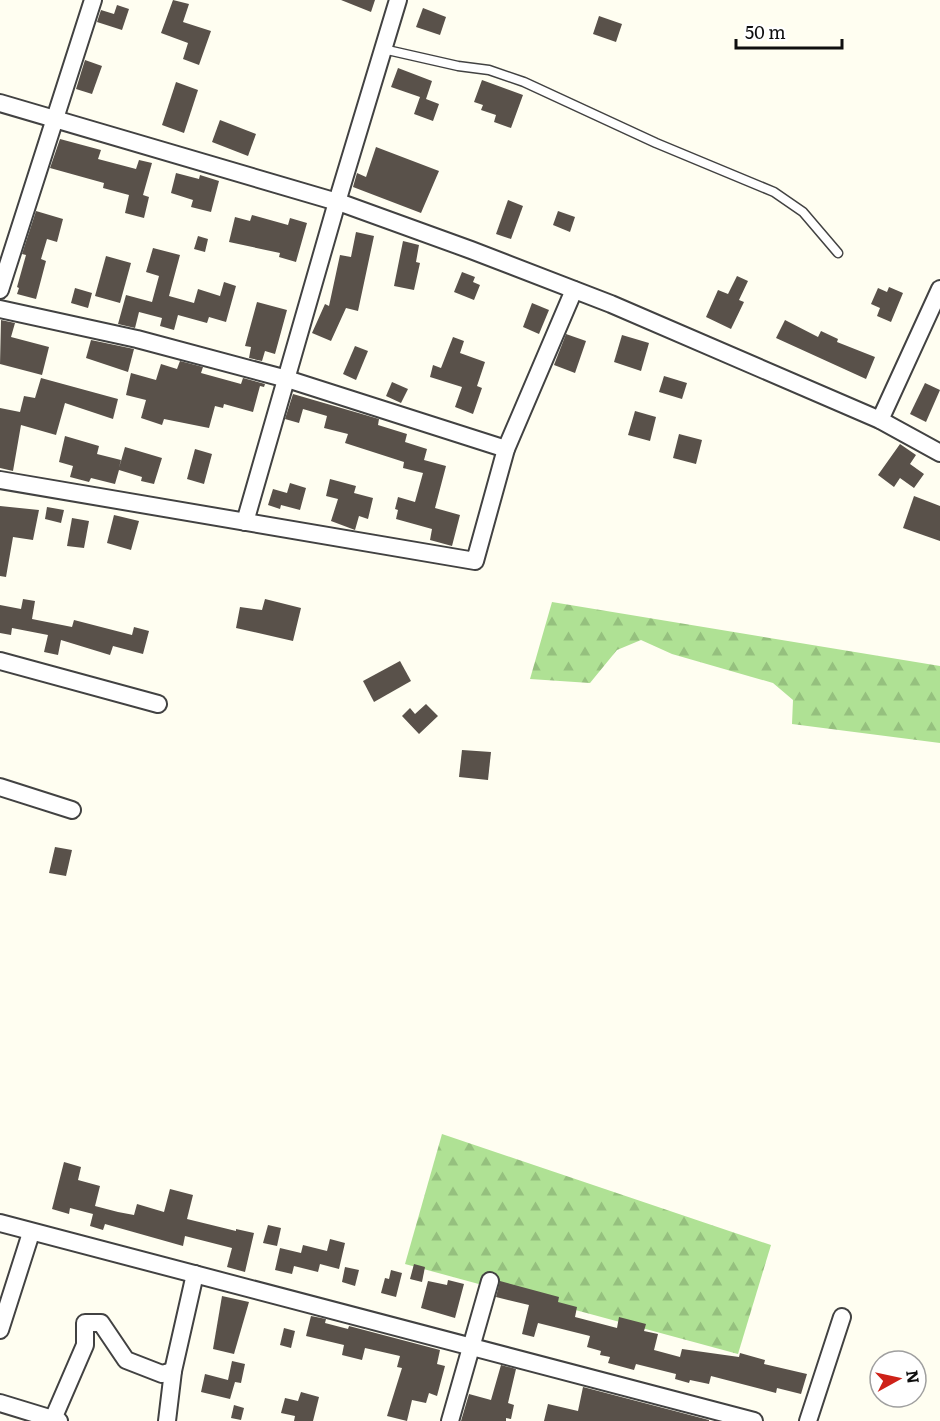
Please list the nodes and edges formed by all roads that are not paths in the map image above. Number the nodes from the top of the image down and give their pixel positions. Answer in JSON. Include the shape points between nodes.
{"nodes":[{"id":1,"x":93,"y":0,"type":"edge"},
{"id":2,"x":398,"y":0,"type":"edge"},
{"id":3,"x":383,"y":49,"type":"junction"},
{"id":4,"x":0,"y":103,"type":"edge"},
{"id":5,"x":56,"y":121,"type":"junction"},
{"id":6,"x":336,"y":202,"type":"junction"},
{"id":7,"x":838,"y":254,"type":"dead end"},
{"id":8,"x":940,"y":289,"type":"edge"},
{"id":9,"x":0,"y":290,"type":"edge"},
{"id":10,"x":574,"y":290,"type":"junction"},
{"id":11,"x":0,"y":309,"type":"edge"},
{"id":12,"x":287,"y":379,"type":"junction"},
{"id":13,"x":880,"y":420,"type":"junction"},
{"id":14,"x":506,"y":449,"type":"junction"},
{"id":15,"x":940,"y":453,"type":"edge"},
{"id":16,"x":0,"y":480,"type":"edge"},
{"id":17,"x":245,"y":522,"type":"junction"},
{"id":18,"x":0,"y":661,"type":"edge"},
{"id":19,"x":158,"y":704,"type":"dead end"},
{"id":20,"x":0,"y":787,"type":"edge"},
{"id":21,"x":72,"y":810,"type":"dead end"},
{"id":22,"x":0,"y":1223,"type":"edge"},
{"id":23,"x":31,"y":1233,"type":"junction"},
{"id":24,"x":195,"y":1274,"type":"junction"},
{"id":25,"x":490,"y":1281,"type":"dead end"},
{"id":26,"x":842,"y":1317,"type":"dead end"},
{"id":27,"x":0,"y":1330,"type":"edge"},
{"id":28,"x":473,"y":1345,"type":"junction"},
{"id":29,"x":173,"y":1371,"type":"junction"},
{"id":30,"x":0,"y":1403,"type":"edge"},
{"id":31,"x":715,"y":1417,"type":"edge"},
{"id":32,"x":56,"y":1420,"type":"edge"},
{"id":33,"x":167,"y":1421,"type":"edge"},
{"id":34,"x":450,"y":1421,"type":"edge"},
{"id":35,"x":754,"y":1421,"type":"edge"},
{"id":36,"x":808,"y":1421,"type":"edge"}],
"edges":[{"from":1,"to":5,"type":"street"},
{"from":2,"to":3,"type":"street"},
{"from":3,"to":6,"type":"street"},
{"from":3,"to":7,"type":"lane","via":[[489,70],[524,82],[774,192],[803,212]]},
{"from":4,"to":5,"type":"street"},
{"from":5,"to":6,"type":"street"},
{"from":5,"to":9,"type":"street"},
{"from":6,"to":10,"type":"street"},
{"from":6,"to":12,"type":"street"},
{"from":8,"to":13,"type":"street"},
{"from":10,"to":13,"type":"street"},
{"from":10,"to":14,"type":"street"},
{"from":11,"to":12,"type":"street","via":[[137,339]]},
{"from":12,"to":14,"type":"street"},
{"from":12,"to":17,"type":"street"},
{"from":13,"to":15,"type":"street"},
{"from":14,"to":17,"type":"street","via":[[475,561]]},
{"from":16,"to":17,"type":"street"},
{"from":18,"to":19,"type":"street"},
{"from":20,"to":21,"type":"street"},
{"from":22,"to":23,"type":"street"},
{"from":23,"to":24,"type":"street"},
{"from":23,"to":27,"type":"street"},
{"from":24,"to":28,"type":"street"},
{"from":24,"to":29,"type":"street"},
{"from":25,"to":28,"type":"street"},
{"from":26,"to":36,"type":"street"},
{"from":28,"to":31,"type":"street"},
{"from":28,"to":34,"type":"street"},
{"from":29,"to":32,"type":"street","via":[[162,1374],[126,1359],[101,1323],[85,1323],[85,1345]]},
{"from":29,"to":33,"type":"street"},
{"from":30,"to":32,"type":"street"},
{"from":31,"to":35,"type":"street"}]}
